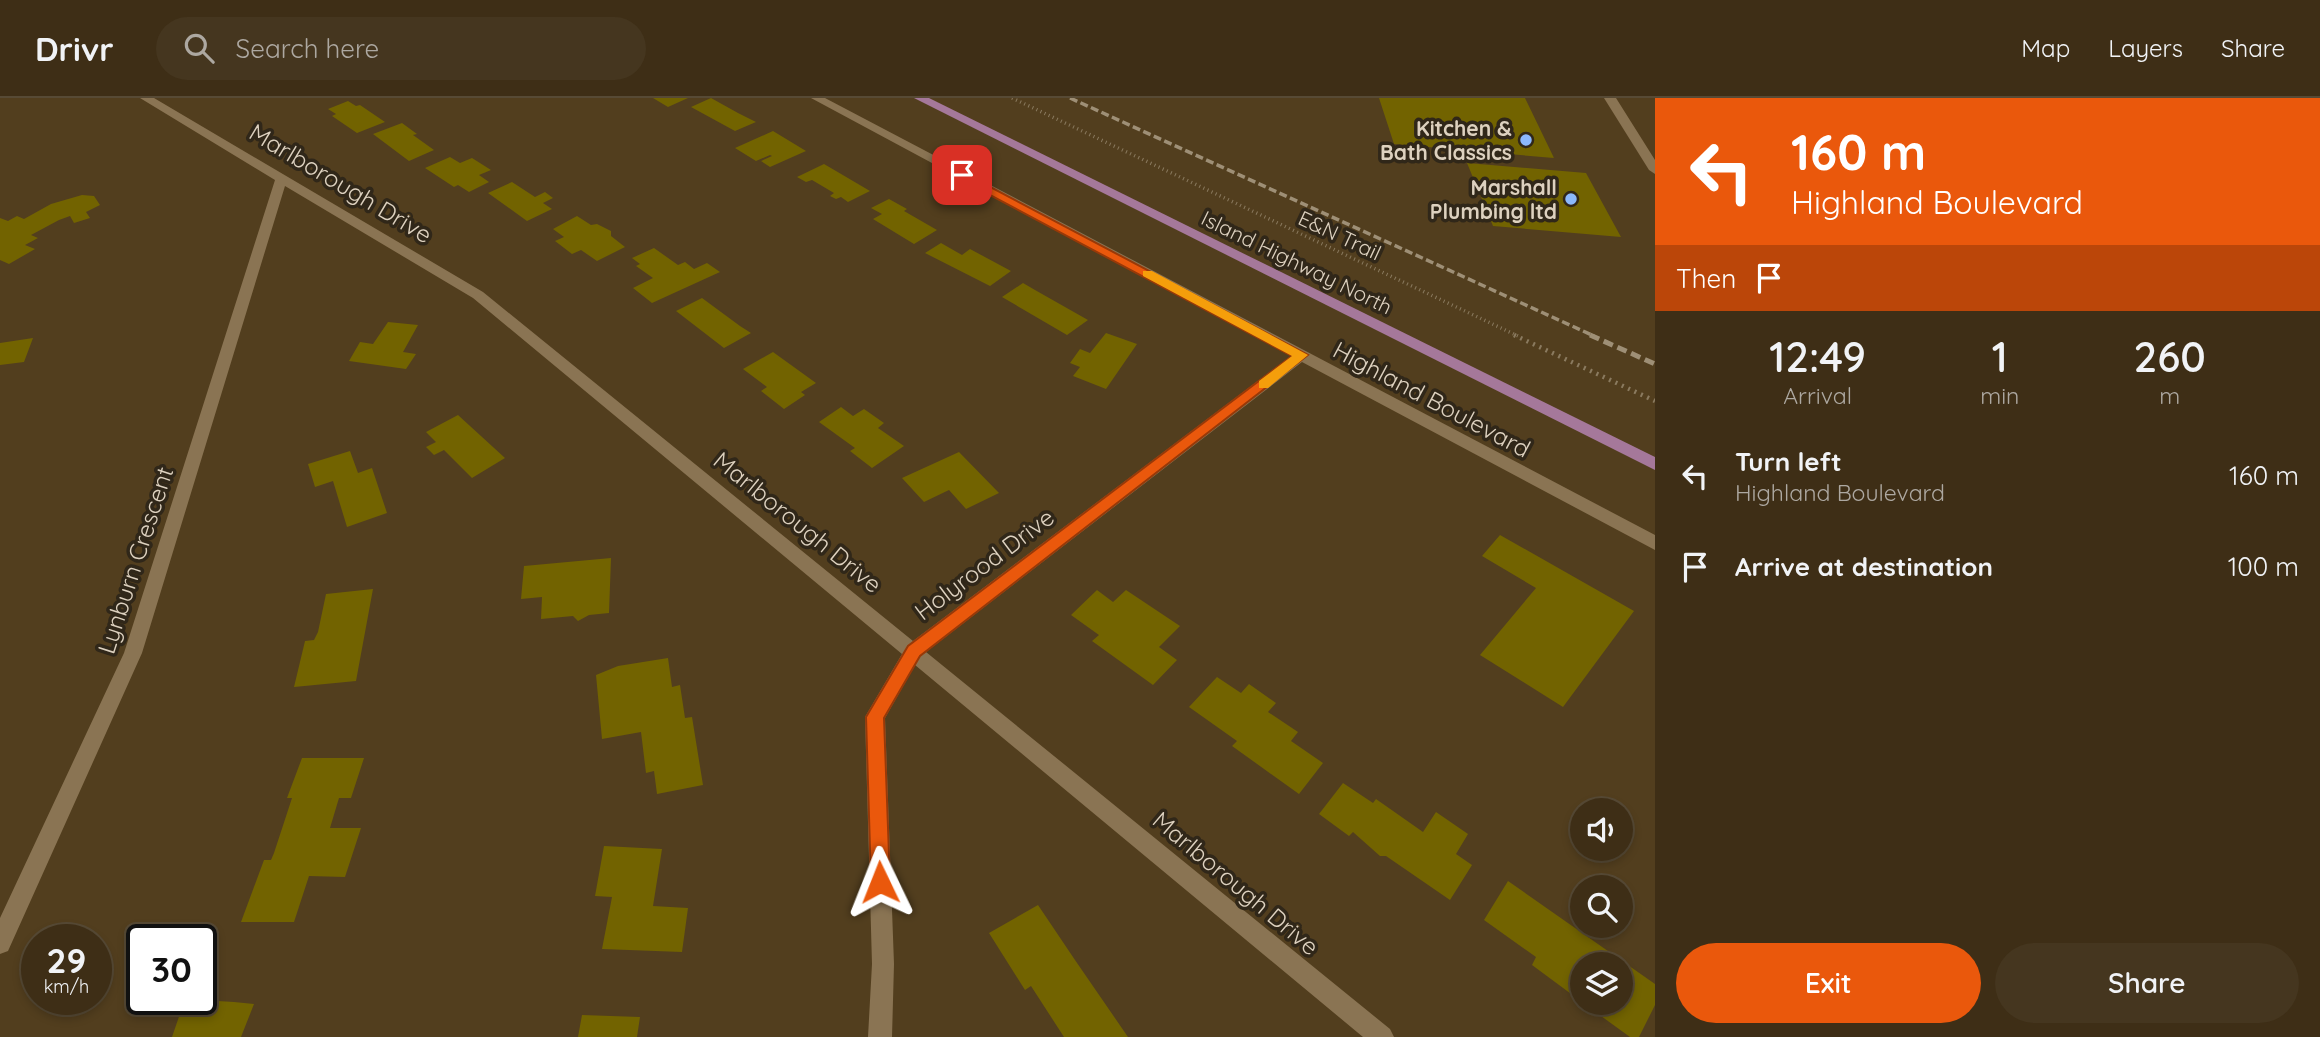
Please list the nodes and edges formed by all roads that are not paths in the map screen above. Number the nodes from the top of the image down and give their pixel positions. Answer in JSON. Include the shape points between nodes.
{"nodes":[{"id":1,"x":146,"y":98,"type":"edge"},
{"id":2,"x":817,"y":98,"type":"edge"},
{"id":3,"x":920,"y":98,"type":"edge"},
{"id":4,"x":1609,"y":98,"type":"edge"},
{"id":5,"x":1654,"y":166,"type":"edge"},
{"id":6,"x":281,"y":180,"type":"junction"},
{"id":7,"x":1302,"y":355,"type":"junction"},
{"id":8,"x":1655,"y":464,"type":"edge"},
{"id":9,"x":1655,"y":543,"type":"edge"},
{"id":10,"x":914,"y":651,"type":"junction"},
{"id":11,"x":0,"y":943,"type":"edge"},
{"id":12,"x":880,"y":1037,"type":"edge"},
{"id":13,"x":1382,"y":1037,"type":"edge"}],
"edges":[{"from":1,"to":6,"type":"street","name":"Marlborough Drive"},
{"from":2,"to":7,"type":"street","name":"Highland Boulevard"},
{"from":3,"to":8,"type":"main road","name":"Island Highway North"},
{"from":4,"to":5,"type":"street"},
{"from":6,"to":10,"type":"street","name":"Marlborough Drive","via":[[478,295]]},
{"from":6,"to":11,"type":"street","name":"Lynburn Crescent","via":[[134,653]]},
{"from":7,"to":9,"type":"street","name":"Highland Boulevard"},
{"from":7,"to":10,"type":"street","name":"Holyrood Drive"},
{"from":10,"to":12,"type":"street","name":"Holyrood Drive","via":[[875,717],[883,964]]},
{"from":10,"to":13,"type":"street","name":"Marlborough Drive"}]}
